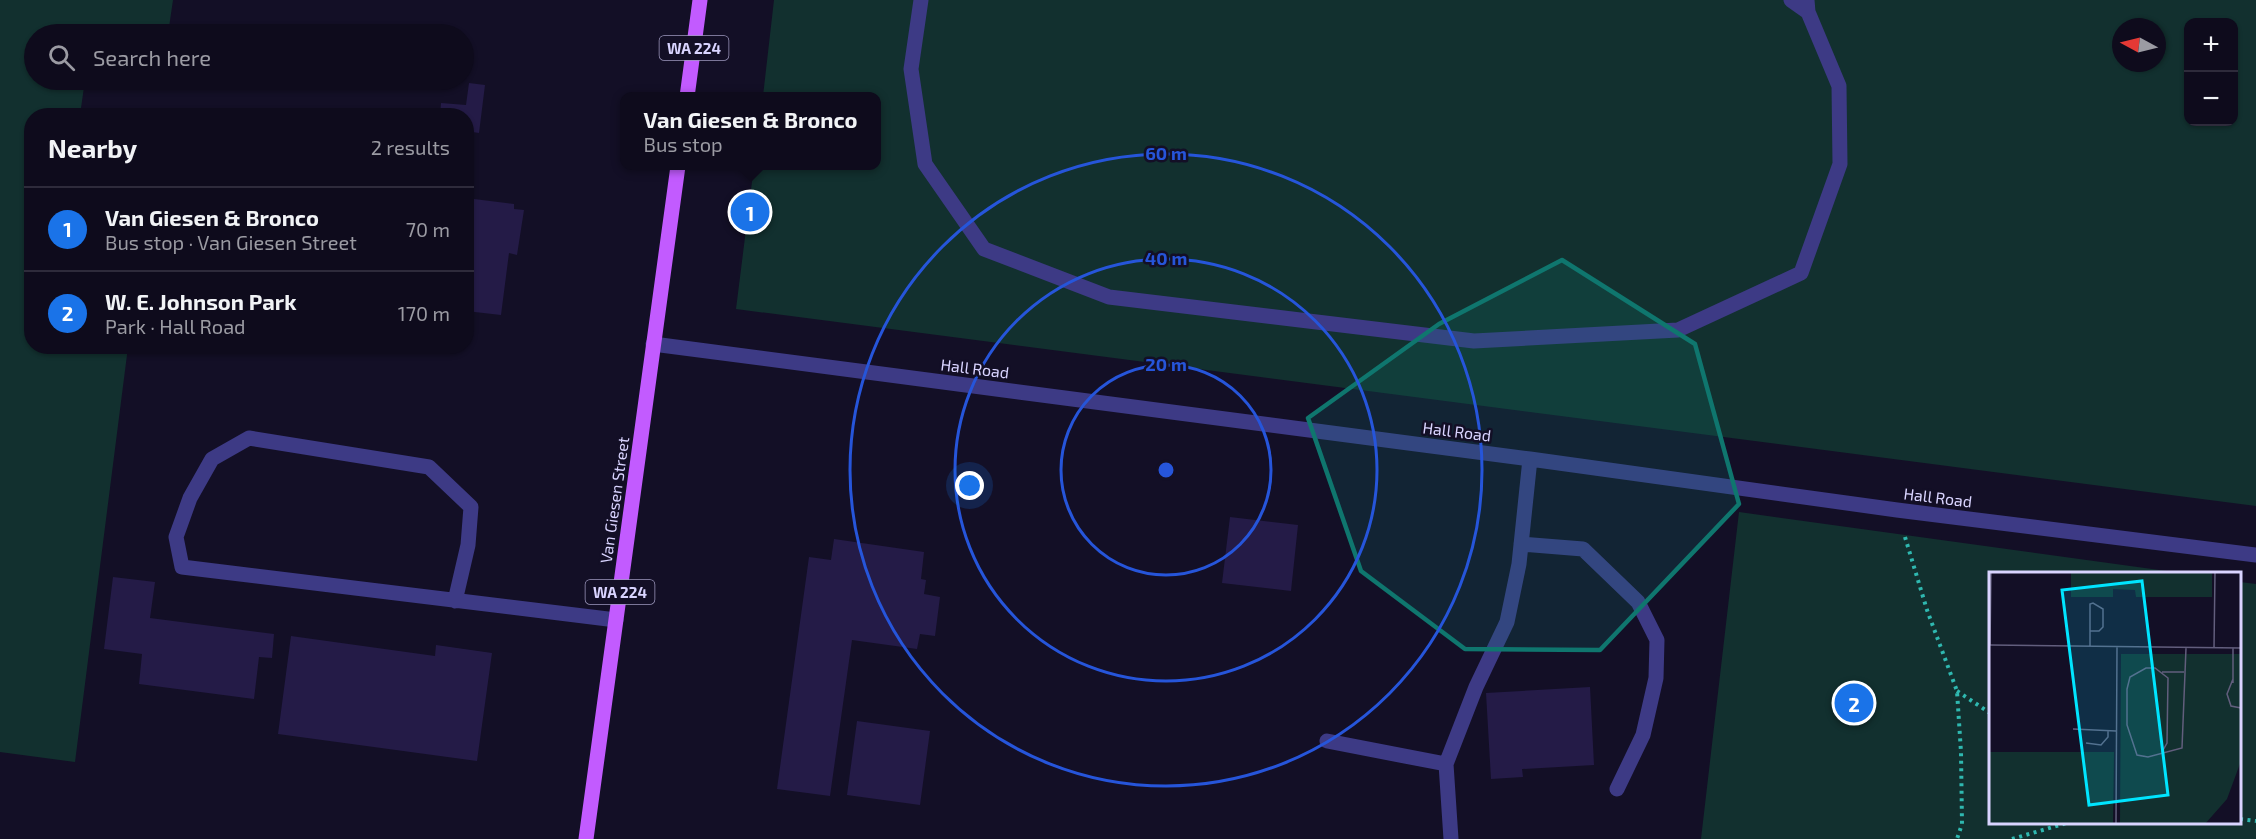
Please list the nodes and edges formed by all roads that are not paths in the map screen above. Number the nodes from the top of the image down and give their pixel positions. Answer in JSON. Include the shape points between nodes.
{"nodes":[{"id":1,"x":700,"y":0,"type":"edge"},
{"id":2,"x":921,"y":0,"type":"edge"},
{"id":3,"x":1791,"y":0,"type":"edge"},
{"id":4,"x":1807,"y":6,"type":"edge"},
{"id":5,"x":688,"y":92,"type":"edge"},
{"id":6,"x":677,"y":170,"type":"edge"},
{"id":7,"x":653,"y":344,"type":"junction"},
{"id":8,"x":1530,"y":459,"type":"junction"},
{"id":9,"x":1521,"y":544,"type":"junction"},
{"id":10,"x":2256,"y":555,"type":"edge"},
{"id":11,"x":455,"y":601,"type":"junction"},
{"id":12,"x":616,"y":620,"type":"junction"},
{"id":13,"x":1327,"y":741,"type":"dead end"},
{"id":14,"x":1446,"y":764,"type":"junction"},
{"id":15,"x":1617,"y":789,"type":"dead end"},
{"id":16,"x":586,"y":839,"type":"edge"},
{"id":17,"x":1450,"y":839,"type":"edge"}],
"edges":[{"from":1,"to":5,"type":"main road","number":"WA 224"},
{"from":2,"to":4,"type":"street","via":[[911,69],[925,164],[984,249],[1109,297],[1474,341],[1678,330],[1801,273],[1840,164],[1839,86]]},
{"from":3,"to":4,"type":"street"},
{"from":6,"to":7,"type":"main road","name":"Van Giesen Street","number":"WA 224"},
{"from":7,"to":8,"type":"street","name":"Hall Road"},
{"from":7,"to":12,"type":"main road","name":"Van Giesen Street","number":"WA 224"},
{"from":8,"to":9,"type":"street"},
{"from":8,"to":10,"type":"street","name":"Hall Road"},
{"from":9,"to":14,"type":"street","via":[[1507,622]]},
{"from":9,"to":15,"type":"street","via":[[1583,549],[1638,602],[1657,640],[1656,678],[1643,735]]},
{"from":11,"to":11,"type":"street","via":[[183,567],[176,537],[190,498],[212,459],[249,438],[429,467],[471,507],[468,545]]},
{"from":11,"to":12,"type":"street"},
{"from":12,"to":16,"type":"main road","name":"Van Giesen Street","number":"WA 224"},
{"from":13,"to":14,"type":"street"},
{"from":14,"to":17,"type":"street"}]}
